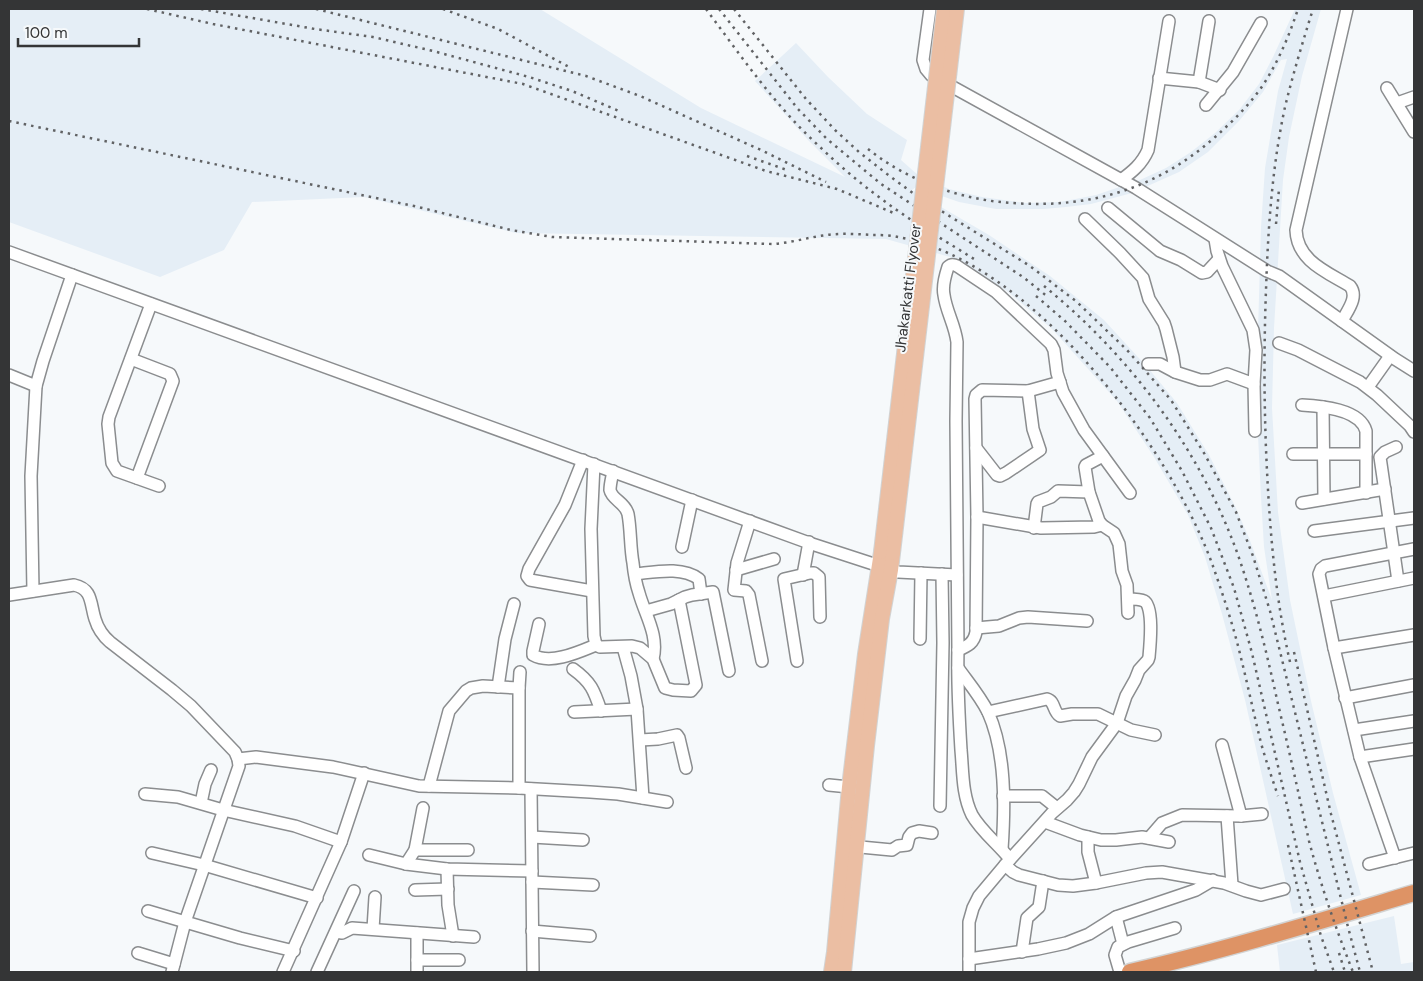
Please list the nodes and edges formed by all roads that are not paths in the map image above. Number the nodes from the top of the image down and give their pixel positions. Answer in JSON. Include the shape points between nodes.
{"nodes":[{"id":1,"x":930,"y":9,"type":"edge"},
{"id":2,"x":944,"y":9,"type":"edge"},
{"id":3,"x":957,"y":9,"type":"edge"},
{"id":4,"x":1347,"y":9,"type":"edge"},
{"id":5,"x":1168,"y":21,"type":"dead end"},
{"id":6,"x":1209,"y":21,"type":"dead end"},
{"id":7,"x":1261,"y":23,"type":"dead end"},
{"id":8,"x":1159,"y":78,"type":"junction"},
{"id":9,"x":1200,"y":82,"type":"junction"},
{"id":10,"x":1388,"y":88,"type":"dead end"},
{"id":11,"x":1220,"y":90,"type":"junction"},
{"id":12,"x":1414,"y":97,"type":"edge"},
{"id":13,"x":1397,"y":103,"type":"junction"},
{"id":14,"x":1206,"y":105,"type":"dead end"},
{"id":15,"x":1414,"y":132,"type":"edge"},
{"id":16,"x":1120,"y":180,"type":"junction"},
{"id":17,"x":1108,"y":208,"type":"dead end"},
{"id":18,"x":1085,"y":219,"type":"dead end"},
{"id":19,"x":1216,"y":239,"type":"junction"},
{"id":20,"x":9,"y":252,"type":"edge"},
{"id":21,"x":1219,"y":259,"type":"junction"},
{"id":22,"x":72,"y":275,"type":"junction"},
{"id":23,"x":151,"y":304,"type":"junction"},
{"id":24,"x":1342,"y":321,"type":"junction"},
{"id":25,"x":1279,"y":343,"type":"dead end"},
{"id":26,"x":1390,"y":356,"type":"junction"},
{"id":27,"x":130,"y":359,"type":"junction"},
{"id":28,"x":1148,"y":364,"type":"dead end"},
{"id":29,"x":1414,"y":371,"type":"edge"},
{"id":30,"x":1175,"y":372,"type":"junction"},
{"id":31,"x":9,"y":375,"type":"edge"},
{"id":32,"x":1060,"y":382,"type":"junction"},
{"id":33,"x":1254,"y":384,"type":"junction"},
{"id":34,"x":36,"y":386,"type":"junction"},
{"id":35,"x":1368,"y":387,"type":"junction"},
{"id":36,"x":957,"y":388,"type":"junction"},
{"id":37,"x":1028,"y":391,"type":"junction"},
{"id":38,"x":975,"y":398,"type":"junction"},
{"id":39,"x":1302,"y":405,"type":"dead end"},
{"id":40,"x":1323,"y":407,"type":"junction"},
{"id":41,"x":1255,"y":431,"type":"dead end"},
{"id":42,"x":1414,"y":432,"type":"edge"},
{"id":43,"x":1396,"y":447,"type":"dead end"},
{"id":44,"x":976,"y":448,"type":"junction"},
{"id":45,"x":1293,"y":454,"type":"dead end"},
{"id":46,"x":1323,"y":454,"type":"junction"},
{"id":47,"x":1366,"y":454,"type":"junction"},
{"id":48,"x":1103,"y":456,"type":"junction"},
{"id":49,"x":588,"y":462,"type":"junction"},
{"id":50,"x":613,"y":471,"type":"junction"},
{"id":51,"x":137,"y":478,"type":"junction"},
{"id":52,"x":159,"y":486,"type":"dead end"},
{"id":53,"x":1385,"y":489,"type":"junction"},
{"id":54,"x":1089,"y":492,"type":"junction"},
{"id":55,"x":1366,"y":492,"type":"junction"},
{"id":56,"x":1130,"y":493,"type":"dead end"},
{"id":57,"x":692,"y":500,"type":"junction"},
{"id":58,"x":1324,"y":500,"type":"junction"},
{"id":59,"x":1302,"y":503,"type":"dead end"},
{"id":60,"x":977,"y":517,"type":"junction"},
{"id":61,"x":1414,"y":518,"type":"edge"},
{"id":62,"x":750,"y":521,"type":"junction"},
{"id":63,"x":1390,"y":521,"type":"junction"},
{"id":64,"x":1102,"y":525,"type":"junction"},
{"id":65,"x":1034,"y":528,"type":"junction"},
{"id":66,"x":1314,"y":531,"type":"dead end"},
{"id":67,"x":809,"y":542,"type":"junction"},
{"id":68,"x":682,"y":547,"type":"dead end"},
{"id":69,"x":1414,"y":549,"type":"edge"},
{"id":70,"x":887,"y":552,"type":"junction"},
{"id":71,"x":1394,"y":552,"type":"junction"},
{"id":72,"x":774,"y":559,"type":"dead end"},
{"id":73,"x":885,"y":569,"type":"junction"},
{"id":74,"x":736,"y":570,"type":"junction"},
{"id":75,"x":921,"y":573,"type":"junction"},
{"id":76,"x":635,"y":574,"type":"junction"},
{"id":77,"x":942,"y":574,"type":"junction"},
{"id":78,"x":803,"y":575,"type":"junction"},
{"id":79,"x":957,"y":575,"type":"junction"},
{"id":80,"x":1414,"y":578,"type":"edge"},
{"id":81,"x":1398,"y":581,"type":"junction"},
{"id":82,"x":32,"y":591,"type":"junction"},
{"id":83,"x":592,"y":591,"type":"junction"},
{"id":84,"x":701,"y":594,"type":"junction"},
{"id":85,"x":9,"y":595,"type":"edge"},
{"id":86,"x":1324,"y":596,"type":"junction"},
{"id":87,"x":1128,"y":599,"type":"junction"},
{"id":88,"x":679,"y":600,"type":"junction"},
{"id":89,"x":514,"y":604,"type":"dead end"},
{"id":90,"x":646,"y":611,"type":"junction"},
{"id":91,"x":1128,"y":613,"type":"dead end"},
{"id":92,"x":820,"y":617,"type":"dead end"},
{"id":93,"x":1087,"y":621,"type":"dead end"},
{"id":94,"x":539,"y":624,"type":"dead end"},
{"id":95,"x":976,"y":628,"type":"junction"},
{"id":96,"x":1414,"y":635,"type":"edge"},
{"id":97,"x":920,"y":639,"type":"dead end"},
{"id":98,"x":596,"y":645,"type":"junction"},
{"id":99,"x":622,"y":647,"type":"junction"},
{"id":100,"x":1334,"y":648,"type":"junction"},
{"id":101,"x":958,"y":650,"type":"junction"},
{"id":102,"x":653,"y":659,"type":"junction"},
{"id":103,"x":762,"y":661,"type":"dead end"},
{"id":104,"x":797,"y":661,"type":"dead end"},
{"id":105,"x":958,"y":668,"type":"junction"},
{"id":106,"x":573,"y":669,"type":"dead end"},
{"id":107,"x":729,"y":671,"type":"dead end"},
{"id":108,"x":520,"y":672,"type":"dead end"},
{"id":109,"x":1414,"y":685,"type":"edge"},
{"id":110,"x":498,"y":687,"type":"junction"},
{"id":111,"x":519,"y":688,"type":"junction"},
{"id":112,"x":1345,"y":698,"type":"junction"},
{"id":113,"x":637,"y":709,"type":"junction"},
{"id":114,"x":601,"y":711,"type":"junction"},
{"id":115,"x":574,"y":712,"type":"dead end"},
{"id":116,"x":988,"y":712,"type":"junction"},
{"id":117,"x":1414,"y":720,"type":"edge"},
{"id":118,"x":1117,"y":723,"type":"junction"},
{"id":119,"x":1354,"y":730,"type":"junction"},
{"id":120,"x":1155,"y":736,"type":"dead end"},
{"id":121,"x":640,"y":740,"type":"junction"},
{"id":122,"x":1222,"y":745,"type":"dead end"},
{"id":123,"x":1414,"y":749,"type":"edge"},
{"id":124,"x":1360,"y":757,"type":"junction"},
{"id":125,"x":238,"y":759,"type":"junction"},
{"id":126,"x":686,"y":768,"type":"dead end"},
{"id":127,"x":211,"y":770,"type":"dead end"},
{"id":128,"x":364,"y":773,"type":"junction"},
{"id":129,"x":829,"y":785,"type":"dead end"},
{"id":130,"x":429,"y":786,"type":"junction"},
{"id":131,"x":849,"y":787,"type":"junction"},
{"id":132,"x":519,"y":788,"type":"junction"},
{"id":133,"x":531,"y":789,"type":"junction"},
{"id":134,"x":145,"y":794,"type":"dead end"},
{"id":135,"x":1003,"y":796,"type":"junction"},
{"id":136,"x":642,"y":798,"type":"junction"},
{"id":137,"x":667,"y":802,"type":"dead end"},
{"id":138,"x":201,"y":803,"type":"junction"},
{"id":139,"x":940,"y":806,"type":"dead end"},
{"id":140,"x":423,"y":808,"type":"dead end"},
{"id":141,"x":1057,"y":808,"type":"junction"},
{"id":142,"x":223,"y":810,"type":"junction"},
{"id":143,"x":1262,"y":814,"type":"dead end"},
{"id":144,"x":1227,"y":816,"type":"junction"},
{"id":145,"x":1241,"y":816,"type":"junction"},
{"id":146,"x":1045,"y":822,"type":"junction"},
{"id":147,"x":932,"y":833,"type":"dead end"},
{"id":148,"x":532,"y":837,"type":"junction"},
{"id":149,"x":1088,"y":837,"type":"junction"},
{"id":150,"x":1149,"y":838,"type":"junction"},
{"id":151,"x":583,"y":840,"type":"dead end"},
{"id":152,"x":341,"y":842,"type":"junction"},
{"id":153,"x":1169,"y":842,"type":"dead end"},
{"id":154,"x":843,"y":845,"type":"junction"},
{"id":155,"x":858,"y":847,"type":"junction"},
{"id":156,"x":1002,"y":849,"type":"junction"},
{"id":157,"x":414,"y":850,"type":"junction"},
{"id":158,"x":468,"y":850,"type":"dead end"},
{"id":159,"x":1414,"y":852,"type":"edge"},
{"id":160,"x":152,"y":853,"type":"dead end"},
{"id":161,"x":369,"y":855,"type":"dead end"},
{"id":162,"x":1395,"y":858,"type":"junction"},
{"id":163,"x":1007,"y":862,"type":"junction"},
{"id":164,"x":406,"y":864,"type":"junction"},
{"id":165,"x":1369,"y":864,"type":"dead end"},
{"id":166,"x":204,"y":865,"type":"junction"},
{"id":167,"x":447,"y":869,"type":"junction"},
{"id":168,"x":532,"y":877,"type":"junction"},
{"id":169,"x":1212,"y":880,"type":"junction"},
{"id":170,"x":1043,"y":881,"type":"junction"},
{"id":171,"x":1096,"y":883,"type":"junction"},
{"id":172,"x":593,"y":885,"type":"dead end"},
{"id":173,"x":1232,"y":885,"type":"junction"},
{"id":174,"x":1284,"y":888,"type":"dead end"},
{"id":175,"x":448,"y":889,"type":"junction"},
{"id":176,"x":415,"y":890,"type":"dead end"},
{"id":177,"x":354,"y":891,"type":"dead end"},
{"id":178,"x":1414,"y":893,"type":"edge"},
{"id":179,"x":375,"y":897,"type":"dead end"},
{"id":180,"x":317,"y":898,"type":"junction"},
{"id":181,"x":148,"y":911,"type":"dead end"},
{"id":182,"x":1116,"y":917,"type":"junction"},
{"id":183,"x":185,"y":922,"type":"junction"},
{"id":184,"x":1175,"y":928,"type":"dead end"},
{"id":185,"x":373,"y":930,"type":"junction"},
{"id":186,"x":532,"y":931,"type":"junction"},
{"id":187,"x":336,"y":932,"type":"junction"},
{"id":188,"x":417,"y":933,"type":"junction"},
{"id":189,"x":453,"y":936,"type":"junction"},
{"id":190,"x":590,"y":936,"type":"dead end"},
{"id":191,"x":474,"y":937,"type":"dead end"},
{"id":192,"x":1123,"y":944,"type":"junction"},
{"id":193,"x":294,"y":951,"type":"junction"},
{"id":194,"x":1022,"y":952,"type":"junction"},
{"id":195,"x":138,"y":953,"type":"dead end"},
{"id":196,"x":969,"y":959,"type":"junction"},
{"id":197,"x":417,"y":960,"type":"junction"},
{"id":198,"x":459,"y":960,"type":"dead end"},
{"id":199,"x":173,"y":968,"type":"edge"},
{"id":200,"x":283,"y":972,"type":"edge"},
{"id":201,"x":317,"y":972,"type":"edge"},
{"id":202,"x":417,"y":972,"type":"edge"},
{"id":203,"x":533,"y":972,"type":"edge"},
{"id":204,"x":831,"y":972,"type":"edge"},
{"id":205,"x":844,"y":972,"type":"edge"},
{"id":206,"x":969,"y":972,"type":"edge"},
{"id":207,"x":1120,"y":972,"type":"edge"},
{"id":208,"x":1130,"y":972,"type":"edge"}],
"edges":[{"from":1,"to":16,"type":"street","via":[[923,60],[931,74]]},
{"from":2,"to":70,"type":"main road","name":"Jhakarkatti Flyover","bridge":true},
{"from":3,"to":70,"type":"main road","name":"Jhakarkatti Flyover","bridge":true},
{"from":4,"to":24,"type":"street","via":[[1296,230],[1297,244],[1306,258],[1353,289],[1354,297]]},
{"from":5,"to":8,"type":"street"},
{"from":6,"to":9,"type":"street"},
{"from":7,"to":11,"type":"street"},
{"from":8,"to":9,"type":"street"},
{"from":8,"to":16,"type":"street","via":[[1148,150],[1136,168]]},
{"from":9,"to":11,"type":"street"},
{"from":10,"to":13,"type":"street"},
{"from":11,"to":14,"type":"street"},
{"from":12,"to":13,"type":"street"},
{"from":13,"to":15,"type":"street"},
{"from":16,"to":19,"type":"street"},
{"from":17,"to":21,"type":"street","via":[[1160,251],[1202,273],[1208,272]]},
{"from":18,"to":30,"type":"street","via":[[1143,278],[1149,298],[1164,323]]},
{"from":19,"to":21,"type":"street"},
{"from":19,"to":24,"type":"street","via":[[1279,276]]},
{"from":20,"to":22,"type":"street"},
{"from":21,"to":33,"type":"street","via":[[1253,330],[1256,350]]},
{"from":22,"to":23,"type":"street"},
{"from":22,"to":34,"type":"street"},
{"from":23,"to":27,"type":"street"},
{"from":23,"to":49,"type":"street"},
{"from":24,"to":26,"type":"street"},
{"from":25,"to":35,"type":"street"},
{"from":26,"to":29,"type":"street"},
{"from":26,"to":35,"type":"street"},
{"from":27,"to":51,"type":"street","via":[[108,424],[114,468]]},
{"from":27,"to":51,"type":"street","via":[[170,374],[174,381]]},
{"from":28,"to":30,"type":"street","via":[[1160,364]]},
{"from":30,"to":33,"type":"street","via":[[1206,381],[1227,374]]},
{"from":31,"to":34,"type":"street"},
{"from":32,"to":36,"type":"street","via":[[1050,344],[996,292],[953,264],[948,267],[943,290],[956,330]]},
{"from":32,"to":37,"type":"street"},
{"from":32,"to":48,"type":"street","via":[[1084,430]]},
{"from":33,"to":41,"type":"street"},
{"from":34,"to":82,"type":"street","via":[[31,476]]},
{"from":35,"to":42,"type":"street"},
{"from":36,"to":38,"type":"street","via":[[968,397]]},
{"from":36,"to":79,"type":"street"},
{"from":37,"to":38,"type":"street","via":[[982,390]]},
{"from":37,"to":44,"type":"street","via":[[1033,429],[1040,450],[1000,476]]},
{"from":38,"to":44,"type":"street"},
{"from":39,"to":40,"type":"street"},
{"from":40,"to":46,"type":"street"},
{"from":40,"to":47,"type":"street","via":[[1363,422]]},
{"from":43,"to":53,"type":"street","via":[[1380,458]]},
{"from":44,"to":60,"type":"street"},
{"from":45,"to":46,"type":"street"},
{"from":46,"to":47,"type":"street"},
{"from":46,"to":58,"type":"street"},
{"from":47,"to":55,"type":"street"},
{"from":48,"to":54,"type":"street","via":[[1086,465]]},
{"from":48,"to":56,"type":"street"},
{"from":49,"to":50,"type":"street"},
{"from":49,"to":83,"type":"street"},
{"from":49,"to":83,"type":"street","via":[[527,576],[530,580]]},
{"from":50,"to":57,"type":"street"},
{"from":50,"to":76,"type":"street","via":[[611,493],[624,505],[628,514]]},
{"from":51,"to":52,"type":"street"},
{"from":53,"to":55,"type":"street"},
{"from":53,"to":63,"type":"street"},
{"from":54,"to":64,"type":"street"},
{"from":54,"to":65,"type":"street","via":[[1058,491],[1038,502]]},
{"from":55,"to":58,"type":"street"},
{"from":57,"to":62,"type":"street"},
{"from":57,"to":68,"type":"street"},
{"from":58,"to":59,"type":"street"},
{"from":60,"to":65,"type":"street"},
{"from":60,"to":95,"type":"street"},
{"from":61,"to":63,"type":"street"},
{"from":62,"to":67,"type":"street"},
{"from":62,"to":74,"type":"street"},
{"from":63,"to":66,"type":"street"},
{"from":63,"to":71,"type":"street"},
{"from":64,"to":65,"type":"street"},
{"from":64,"to":87,"type":"street","via":[[1118,540]]},
{"from":67,"to":73,"type":"street"},
{"from":67,"to":78,"type":"street"},
{"from":69,"to":71,"type":"street"},
{"from":70,"to":73,"type":"main road","name":"Jhakarkatti Flyover"},
{"from":71,"to":81,"type":"street"},
{"from":71,"to":86,"type":"street","via":[[1325,566],[1319,574]]},
{"from":72,"to":74,"type":"street"},
{"from":73,"to":75,"type":"street"},
{"from":73,"to":131,"type":"main road","via":[[873,600]]},
{"from":73,"to":155,"type":"main road"},
{"from":74,"to":103,"type":"street","via":[[734,590],[746,591],[749,595]]},
{"from":75,"to":77,"type":"street"},
{"from":75,"to":97,"type":"street"},
{"from":76,"to":84,"type":"street","via":[[671,571],[694,576],[699,580]]},
{"from":76,"to":90,"type":"street"},
{"from":77,"to":79,"type":"street"},
{"from":77,"to":139,"type":"street"},
{"from":78,"to":92,"type":"street","via":[[814,573],[820,577]]},
{"from":78,"to":104,"type":"street","via":[[784,579]]},
{"from":79,"to":101,"type":"street"},
{"from":80,"to":81,"type":"street"},
{"from":81,"to":86,"type":"street"},
{"from":82,"to":85,"type":"street"},
{"from":82,"to":125,"type":"street","via":[[74,585],[86,589],[103,636],[191,706],[236,752]]},
{"from":83,"to":98,"type":"street"},
{"from":84,"to":88,"type":"street"},
{"from":84,"to":107,"type":"street","via":[[713,592]]},
{"from":86,"to":100,"type":"street"},
{"from":87,"to":91,"type":"street"},
{"from":87,"to":118,"type":"street","via":[[1143,600],[1150,610],[1149,657],[1126,696]]},
{"from":88,"to":90,"type":"street"},
{"from":88,"to":102,"type":"street","via":[[696,685],[694,689],[665,688]]},
{"from":89,"to":110,"type":"street"},
{"from":90,"to":102,"type":"street","via":[[655,642]]},
{"from":93,"to":95,"type":"street","via":[[1028,617],[999,626]]},
{"from":94,"to":98,"type":"street","via":[[533,647],[535,656],[558,657]]},
{"from":95,"to":101,"type":"street","via":[[972,643]]},
{"from":96,"to":100,"type":"street"},
{"from":98,"to":99,"type":"street"},
{"from":99,"to":102,"type":"street","via":[[636,646]]},
{"from":99,"to":113,"type":"street"},
{"from":100,"to":112,"type":"street"},
{"from":101,"to":105,"type":"street"},
{"from":105,"to":116,"type":"street"},
{"from":105,"to":156,"type":"street","via":[[967,800],[978,823]]},
{"from":106,"to":114,"type":"street","via":[[592,687]]},
{"from":108,"to":111,"type":"street"},
{"from":109,"to":112,"type":"street"},
{"from":110,"to":111,"type":"street"},
{"from":110,"to":130,"type":"street","via":[[471,688],[454,704]]},
{"from":111,"to":132,"type":"street"},
{"from":112,"to":119,"type":"street"},
{"from":113,"to":114,"type":"street"},
{"from":113,"to":121,"type":"street"},
{"from":114,"to":115,"type":"street"},
{"from":116,"to":118,"type":"street","via":[[1047,699],[1060,716],[1098,714]]},
{"from":116,"to":135,"type":"street","via":[[999,748]]},
{"from":117,"to":119,"type":"street"},
{"from":118,"to":120,"type":"street"},
{"from":118,"to":141,"type":"street","via":[[1092,757],[1080,784]]},
{"from":119,"to":124,"type":"street"},
{"from":121,"to":126,"type":"street","via":[[677,735]]},
{"from":121,"to":136,"type":"street"},
{"from":122,"to":145,"type":"street"},
{"from":123,"to":124,"type":"street"},
{"from":124,"to":162,"type":"street"},
{"from":125,"to":128,"type":"street","via":[[256,757]]},
{"from":125,"to":142,"type":"street"},
{"from":127,"to":138,"type":"street"},
{"from":128,"to":130,"type":"street"},
{"from":128,"to":152,"type":"street"},
{"from":129,"to":131,"type":"street"},
{"from":130,"to":132,"type":"street"},
{"from":131,"to":154,"type":"main road"},
{"from":132,"to":133,"type":"street"},
{"from":133,"to":136,"type":"street"},
{"from":133,"to":148,"type":"street"},
{"from":134,"to":138,"type":"street","via":[[171,795]]},
{"from":135,"to":141,"type":"street","via":[[1042,796]]},
{"from":135,"to":156,"type":"street"},
{"from":136,"to":137,"type":"street"},
{"from":138,"to":142,"type":"street"},
{"from":140,"to":157,"type":"street"},
{"from":141,"to":146,"type":"street"},
{"from":142,"to":152,"type":"street","via":[[295,826]]},
{"from":142,"to":166,"type":"street"},
{"from":143,"to":145,"type":"street"},
{"from":144,"to":145,"type":"street"},
{"from":144,"to":150,"type":"street","via":[[1182,815],[1162,823]]},
{"from":144,"to":173,"type":"street"},
{"from":146,"to":149,"type":"street"},
{"from":146,"to":163,"type":"street"},
{"from":147,"to":155,"type":"street","via":[[912,833],[907,845],[892,850]]},
{"from":148,"to":151,"type":"street"},
{"from":148,"to":168,"type":"street"},
{"from":149,"to":150,"type":"street","via":[[1108,840]]},
{"from":149,"to":171,"type":"street","via":[[1088,852]]},
{"from":150,"to":153,"type":"street"},
{"from":152,"to":180,"type":"street"},
{"from":154,"to":155,"type":"street"},
{"from":154,"to":204,"type":"main road"},
{"from":155,"to":205,"type":"main road"},
{"from":156,"to":163,"type":"street"},
{"from":157,"to":158,"type":"street"},
{"from":157,"to":164,"type":"street"},
{"from":159,"to":162,"type":"street"},
{"from":160,"to":166,"type":"street"},
{"from":161,"to":164,"type":"street"},
{"from":162,"to":165,"type":"street"},
{"from":163,"to":170,"type":"street","via":[[1013,872]]},
{"from":163,"to":196,"type":"street","via":[[973,908],[969,922]]},
{"from":164,"to":167,"type":"street"},
{"from":166,"to":180,"type":"street"},
{"from":166,"to":183,"type":"street"},
{"from":167,"to":168,"type":"street"},
{"from":167,"to":175,"type":"street"},
{"from":168,"to":172,"type":"street"},
{"from":168,"to":186,"type":"street"},
{"from":169,"to":171,"type":"street","via":[[1162,872]]},
{"from":169,"to":173,"type":"street"},
{"from":169,"to":182,"type":"street","via":[[1196,890]]},
{"from":170,"to":171,"type":"street","via":[[1066,886]]},
{"from":170,"to":194,"type":"street","via":[[1039,907],[1027,918]]},
{"from":173,"to":174,"type":"street","via":[[1260,895]]},
{"from":175,"to":176,"type":"street"},
{"from":175,"to":189,"type":"street"},
{"from":177,"to":187,"type":"street"},
{"from":178,"to":208,"type":"highway"},
{"from":179,"to":185,"type":"street"},
{"from":180,"to":193,"type":"street"},
{"from":181,"to":183,"type":"street"},
{"from":182,"to":192,"type":"street"},
{"from":182,"to":194,"type":"street","via":[[1066,944]]},
{"from":183,"to":193,"type":"street"},
{"from":183,"to":199,"type":"street"},
{"from":184,"to":192,"type":"street"},
{"from":185,"to":187,"type":"street","via":[[352,928]]},
{"from":185,"to":188,"type":"street"},
{"from":186,"to":190,"type":"street"},
{"from":186,"to":203,"type":"street"},
{"from":187,"to":201,"type":"street"},
{"from":188,"to":189,"type":"street"},
{"from":188,"to":197,"type":"street"},
{"from":189,"to":191,"type":"street"},
{"from":192,"to":207,"type":"street","via":[[1115,955]]},
{"from":193,"to":200,"type":"street"},
{"from":194,"to":196,"type":"street"},
{"from":195,"to":199,"type":"street"},
{"from":196,"to":206,"type":"street"},
{"from":197,"to":198,"type":"street"},
{"from":197,"to":202,"type":"street"}]}
